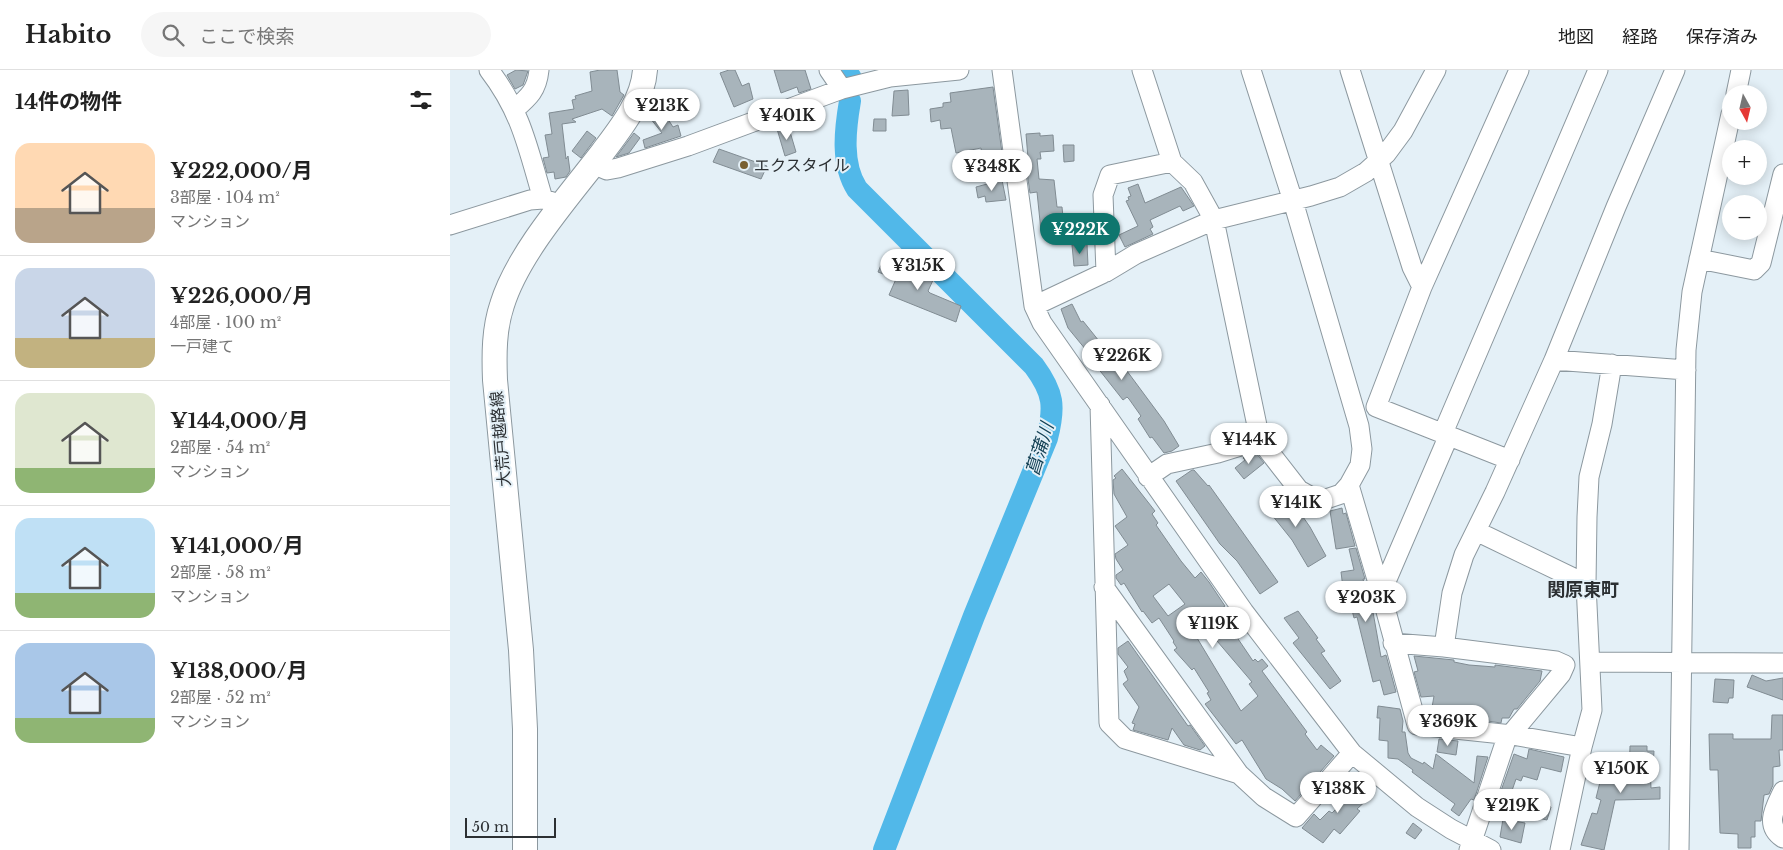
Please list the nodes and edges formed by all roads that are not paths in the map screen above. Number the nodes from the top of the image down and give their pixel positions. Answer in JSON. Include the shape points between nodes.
{"nodes":[{"id":1,"x":489,"y":70,"type":"edge"},
{"id":2,"x":539,"y":70,"type":"edge"},
{"id":3,"x":645,"y":70,"type":"edge"},
{"id":4,"x":829,"y":70,"type":"edge"},
{"id":5,"x":959,"y":70,"type":"edge"},
{"id":6,"x":1002,"y":70,"type":"edge"},
{"id":7,"x":1142,"y":70,"type":"edge"},
{"id":8,"x":1251,"y":70,"type":"edge"},
{"id":9,"x":1350,"y":70,"type":"edge"},
{"id":10,"x":1519,"y":70,"type":"edge"},
{"id":11,"x":1598,"y":70,"type":"edge"},
{"id":12,"x":1675,"y":70,"type":"edge"},
{"id":13,"x":1741,"y":70,"type":"edge"},
{"id":14,"x":1430,"y":72,"type":"edge"},
{"id":15,"x":1738,"y":85,"type":"edge"},
{"id":16,"x":842,"y":88,"type":"junction"},
{"id":17,"x":515,"y":109,"type":"junction"},
{"id":18,"x":1727,"y":130,"type":"edge"},
{"id":19,"x":1172,"y":162,"type":"junction"},
{"id":20,"x":1377,"y":162,"type":"junction"},
{"id":21,"x":593,"y":164,"type":"junction"},
{"id":22,"x":1783,"y":174,"type":"edge"},
{"id":23,"x":1293,"y":201,"type":"junction"},
{"id":24,"x":552,"y":203,"type":"junction"},
{"id":25,"x":1214,"y":220,"type":"junction"},
{"id":26,"x":450,"y":225,"type":"edge"},
{"id":27,"x":1698,"y":259,"type":"junction"},
{"id":28,"x":1106,"y":272,"type":"junction"},
{"id":29,"x":1422,"y":287,"type":"junction"},
{"id":30,"x":1034,"y":306,"type":"junction"},
{"id":31,"x":1554,"y":360,"type":"junction"},
{"id":32,"x":1612,"y":364,"type":"junction"},
{"id":33,"x":1686,"y":370,"type":"junction"},
{"id":34,"x":1100,"y":405,"type":"junction"},
{"id":35,"x":1446,"y":434,"type":"junction"},
{"id":36,"x":1260,"y":440,"type":"junction"},
{"id":37,"x":1510,"y":460,"type":"junction"},
{"id":38,"x":1148,"y":477,"type":"junction"},
{"id":39,"x":1349,"y":486,"type":"junction"},
{"id":40,"x":1476,"y":531,"type":"junction"},
{"id":41,"x":1586,"y":584,"type":"junction"},
{"id":42,"x":1104,"y":587,"type":"junction"},
{"id":43,"x":1381,"y":593,"type":"junction"},
{"id":44,"x":1393,"y":643,"type":"junction"},
{"id":45,"x":1444,"y":647,"type":"junction"},
{"id":46,"x":1680,"y":661,"type":"junction"},
{"id":47,"x":1591,"y":662,"type":"junction"},
{"id":48,"x":1783,"y":663,"type":"edge"},
{"id":49,"x":1512,"y":734,"type":"junction"},
{"id":50,"x":1582,"y":747,"type":"junction"},
{"id":51,"x":1352,"y":752,"type":"junction"},
{"id":52,"x":1238,"y":774,"type":"junction"},
{"id":53,"x":1783,"y":791,"type":"edge"},
{"id":54,"x":1783,"y":838,"type":"edge"},
{"id":55,"x":1471,"y":846,"type":"edge"},
{"id":56,"x":525,"y":850,"type":"edge"},
{"id":57,"x":1491,"y":850,"type":"edge"},
{"id":58,"x":1560,"y":850,"type":"edge"},
{"id":59,"x":1679,"y":850,"type":"edge"}],
"edges":[{"from":1,"to":17,"type":"street"},
{"from":2,"to":17,"type":"street","via":[[537,85],[530,97]]},
{"from":3,"to":21,"type":"main road","name":"大荒戸越路線","via":[[634,105],[618,133]]},
{"from":4,"to":16,"type":"street"},
{"from":5,"to":16,"type":"street","via":[[890,77]]},
{"from":6,"to":30,"type":"street"},
{"from":7,"to":19,"type":"street"},
{"from":8,"to":23,"type":"street"},
{"from":9,"to":20,"type":"street"},
{"from":10,"to":29,"type":"street"},
{"from":11,"to":35,"type":"street"},
{"from":12,"to":31,"type":"street"},
{"from":13,"to":15,"type":"street"},
{"from":14,"to":20,"type":"street","via":[[1403,131]]},
{"from":16,"to":21,"type":"street","via":[[688,146],[618,168],[607,170]]},
{"from":17,"to":24,"type":"street"},
{"from":18,"to":27,"type":"street"},
{"from":19,"to":25,"type":"street","via":[[1193,182]]},
{"from":19,"to":28,"type":"street","via":[[1110,176],[1104,195]]},
{"from":20,"to":23,"type":"street","via":[[1340,187]]},
{"from":20,"to":29,"type":"street","via":[[1412,267]]},
{"from":21,"to":24,"type":"main road","name":"大荒戸越路線"},
{"from":22,"to":27,"type":"street","via":[[1761,263],[1754,270]]},
{"from":23,"to":25,"type":"street"},
{"from":23,"to":39,"type":"street","via":[[1359,426],[1360,465]]},
{"from":24,"to":26,"type":"street","via":[[530,200]]},
{"from":24,"to":56,"type":"main road","name":"大荒戸越路線","via":[[508,288],[498,319],[494,347],[497,413],[521,650]]},
{"from":25,"to":28,"type":"street","via":[[1136,254]]},
{"from":25,"to":36,"type":"street"},
{"from":27,"to":33,"type":"street"},
{"from":28,"to":30,"type":"street"},
{"from":29,"to":35,"type":"street","via":[[1376,407]]},
{"from":30,"to":34,"type":"street"},
{"from":31,"to":32,"type":"street"},
{"from":31,"to":37,"type":"street"},
{"from":32,"to":33,"type":"street"},
{"from":32,"to":41,"type":"street","via":[[1589,477]]},
{"from":33,"to":46,"type":"street"},
{"from":34,"to":38,"type":"street"},
{"from":34,"to":42,"type":"street"},
{"from":35,"to":37,"type":"street"},
{"from":35,"to":43,"type":"street"},
{"from":36,"to":38,"type":"street","via":[[1167,464]]},
{"from":36,"to":39,"type":"street","via":[[1306,496],[1334,498]]},
{"from":37,"to":40,"type":"street"},
{"from":38,"to":51,"type":"street","via":[[1244,612]]},
{"from":39,"to":43,"type":"street"},
{"from":40,"to":41,"type":"street"},
{"from":40,"to":45,"type":"street","via":[[1464,555],[1452,593]]},
{"from":41,"to":47,"type":"street"},
{"from":42,"to":52,"type":"street"},
{"from":42,"to":52,"type":"street","via":[[1110,723],[1125,738]]},
{"from":43,"to":44,"type":"street"},
{"from":44,"to":45,"type":"street"},
{"from":44,"to":49,"type":"street","via":[[1417,725]]},
{"from":45,"to":49,"type":"street","via":[[1556,661],[1565,665]]},
{"from":46,"to":47,"type":"street"},
{"from":46,"to":48,"type":"street"},
{"from":46,"to":59,"type":"street"},
{"from":47,"to":50,"type":"street","via":[[1592,710]]},
{"from":49,"to":50,"type":"street"},
{"from":49,"to":55,"type":"street","via":[[1506,740]]},
{"from":50,"to":58,"type":"street"},
{"from":51,"to":52,"type":"street","via":[[1296,817],[1264,797]]},
{"from":51,"to":55,"type":"street","via":[[1398,793]]},
{"from":53,"to":54,"type":"street","via":[[1771,820],[1772,827]]},
{"from":55,"to":57,"type":"street"}]}
